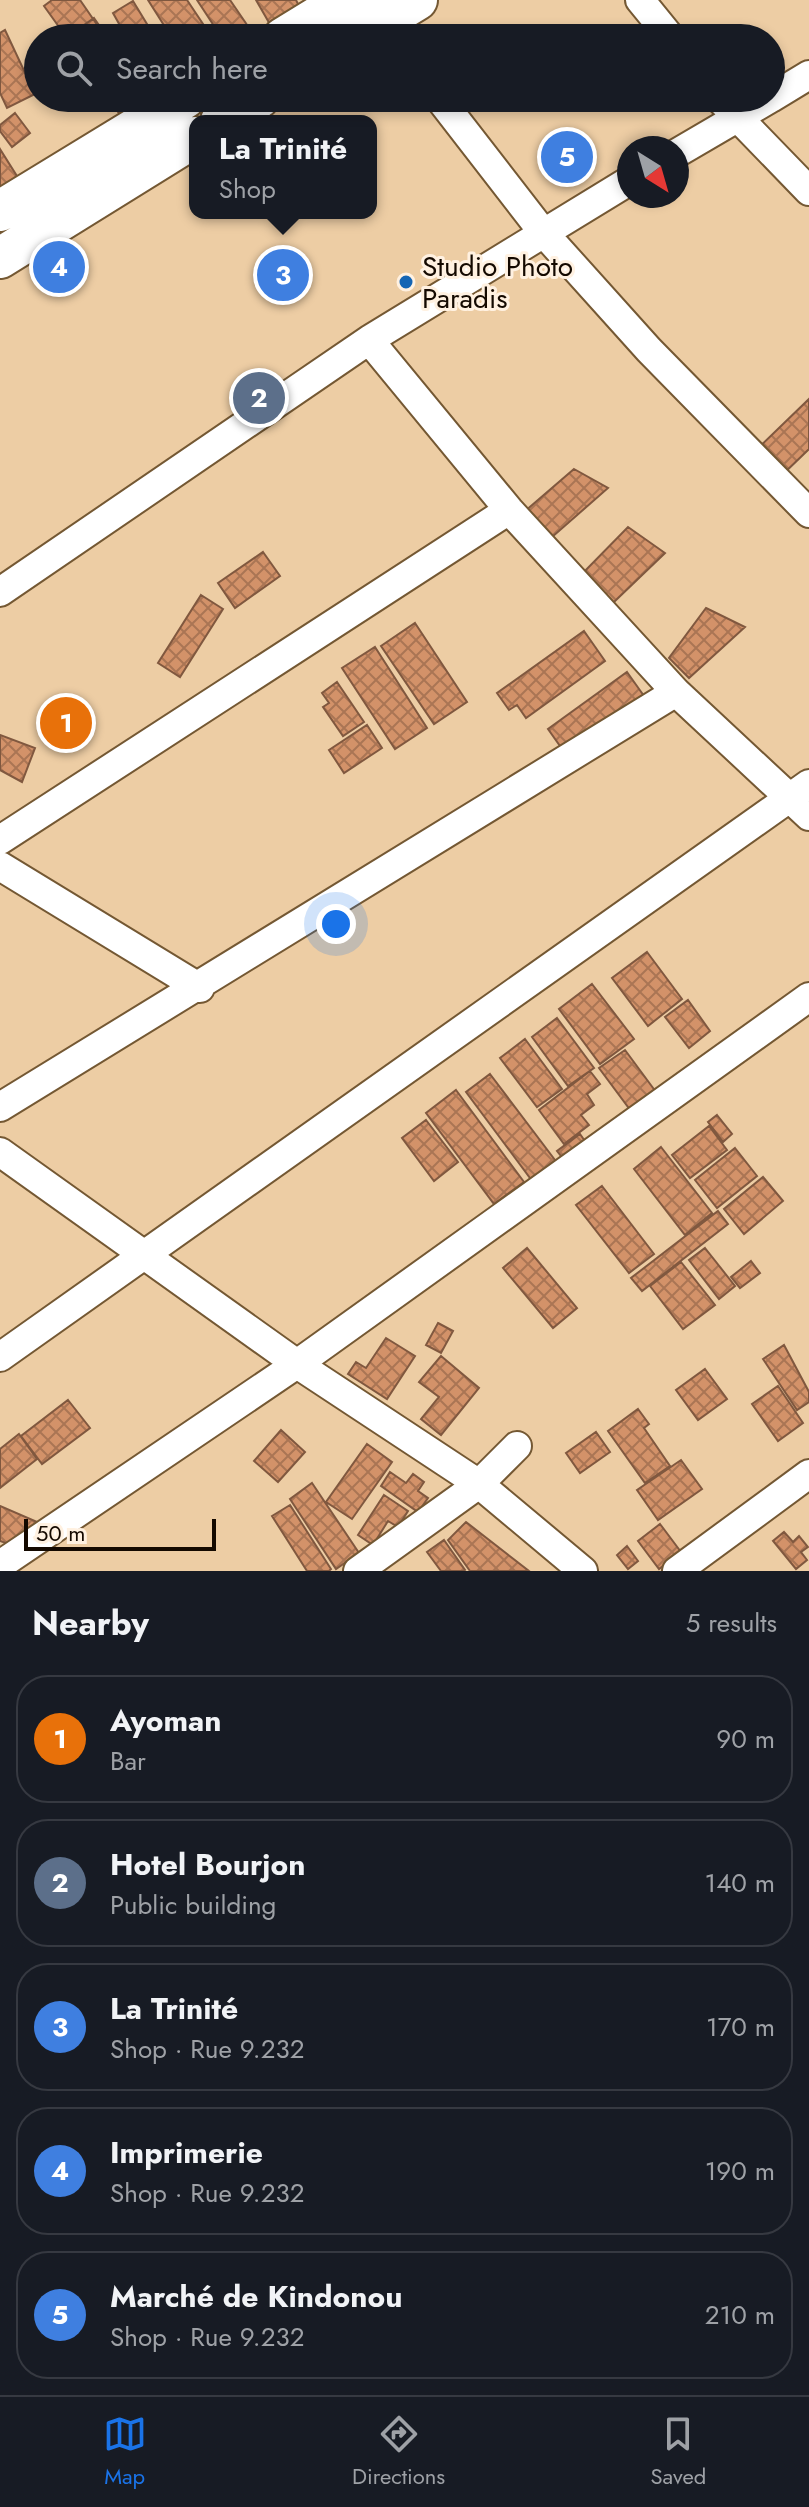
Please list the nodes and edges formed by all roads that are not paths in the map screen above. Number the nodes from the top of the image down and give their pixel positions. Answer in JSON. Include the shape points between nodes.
{"nodes":[{"id":1,"x":345,"y":0,"type":"edge"},
{"id":2,"x":417,"y":0,"type":"edge"},
{"id":3,"x":640,"y":0,"type":"edge"},
{"id":4,"x":306,"y":24,"type":"edge"},
{"id":5,"x":376,"y":24,"type":"edge"},
{"id":6,"x":660,"y":24,"type":"edge"},
{"id":7,"x":809,"y":75,"type":"edge"},
{"id":8,"x":785,"y":90,"type":"edge"},
{"id":9,"x":162,"y":112,"type":"edge"},
{"id":10,"x":450,"y":112,"type":"edge"},
{"id":11,"x":723,"y":112,"type":"edge"},
{"id":12,"x":732,"y":112,"type":"edge"},
{"id":13,"x":189,"y":141,"type":"edge"},
{"id":14,"x":689,"y":142,"type":"edge"},
{"id":15,"x":617,"y":188,"type":"edge"},
{"id":16,"x":809,"y":191,"type":"edge"},
{"id":17,"x":0,"y":211,"type":"edge"},
{"id":18,"x":542,"y":231,"type":"junction"},
{"id":19,"x":0,"y":258,"type":"edge"},
{"id":20,"x":369,"y":340,"type":"junction"},
{"id":21,"x":509,"y":510,"type":"junction"},
{"id":22,"x":809,"y":513,"type":"edge"},
{"id":23,"x":0,"y":592,"type":"edge"},
{"id":24,"x":676,"y":692,"type":"junction"},
{"id":25,"x":803,"y":800,"type":"edge"},
{"id":26,"x":0,"y":840,"type":"edge"},
{"id":27,"x":0,"y":866,"type":"edge"},
{"id":28,"x":200,"y":988,"type":"junction"},
{"id":29,"x":809,"y":997,"type":"edge"},
{"id":30,"x":0,"y":1107,"type":"edge"},
{"id":31,"x":0,"y":1152,"type":"edge"},
{"id":32,"x":148,"y":1254,"type":"junction"},
{"id":33,"x":0,"y":1357,"type":"edge"},
{"id":34,"x":297,"y":1364,"type":"junction"},
{"id":35,"x":517,"y":1446,"type":"dead end"},
{"id":36,"x":809,"y":1474,"type":"edge"},
{"id":37,"x":479,"y":1484,"type":"junction"},
{"id":38,"x":0,"y":1565,"type":"edge"},
{"id":39,"x":358,"y":1571,"type":"edge"},
{"id":40,"x":583,"y":1571,"type":"edge"},
{"id":41,"x":677,"y":1571,"type":"edge"}],
"edges":[{"from":1,"to":4,"type":"street"},
{"from":2,"to":5,"type":"street"},
{"from":3,"to":6,"type":"street"},
{"from":7,"to":8,"type":"street"},
{"from":9,"to":17,"type":"street"},
{"from":10,"to":18,"type":"street"},
{"from":11,"to":14,"type":"street"},
{"from":12,"to":16,"type":"street"},
{"from":13,"to":19,"type":"street"},
{"from":15,"to":18,"type":"street"},
{"from":18,"to":20,"type":"street"},
{"from":18,"to":22,"type":"street","via":[[649,350]]},
{"from":20,"to":21,"type":"street"},
{"from":20,"to":23,"type":"street"},
{"from":21,"to":24,"type":"street"},
{"from":21,"to":26,"type":"street"},
{"from":24,"to":25,"type":"street"},
{"from":24,"to":28,"type":"street"},
{"from":25,"to":32,"type":"street"},
{"from":27,"to":28,"type":"street"},
{"from":28,"to":30,"type":"street"},
{"from":29,"to":34,"type":"street"},
{"from":31,"to":32,"type":"street"},
{"from":32,"to":33,"type":"street"},
{"from":32,"to":34,"type":"street"},
{"from":34,"to":37,"type":"street"},
{"from":34,"to":38,"type":"street"},
{"from":35,"to":37,"type":"street"},
{"from":36,"to":41,"type":"street"},
{"from":37,"to":39,"type":"street"},
{"from":37,"to":40,"type":"street"}]}
